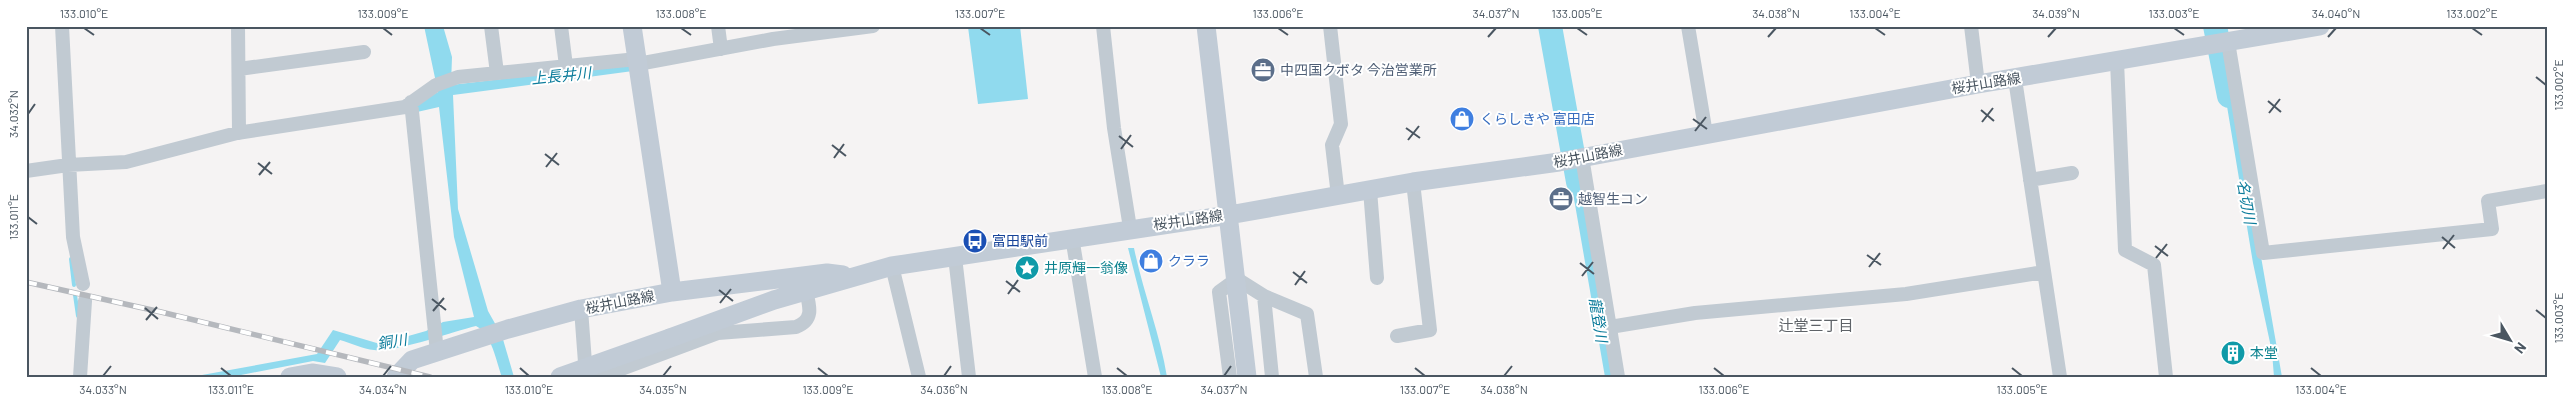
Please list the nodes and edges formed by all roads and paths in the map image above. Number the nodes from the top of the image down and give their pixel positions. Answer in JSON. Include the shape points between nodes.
{"nodes":[{"id":1,"x":62,"y":26,"type":"edge"},
{"id":2,"x":238,"y":26,"type":"edge"},
{"id":3,"x":491,"y":26,"type":"edge"},
{"id":4,"x":561,"y":26,"type":"edge"},
{"id":5,"x":632,"y":26,"type":"edge"},
{"id":6,"x":718,"y":26,"type":"edge"},
{"id":7,"x":873,"y":26,"type":"edge"},
{"id":8,"x":1103,"y":26,"type":"edge"},
{"id":9,"x":1206,"y":26,"type":"edge"},
{"id":10,"x":1330,"y":26,"type":"edge"},
{"id":11,"x":1688,"y":26,"type":"edge"},
{"id":12,"x":1971,"y":26,"type":"edge"},
{"id":13,"x":2320,"y":26,"type":"edge"},
{"id":14,"x":2267,"y":31,"type":"edge"},
{"id":15,"x":2228,"y":42,"type":"junction"},
{"id":16,"x":721,"y":49,"type":"junction"},
{"id":17,"x":364,"y":52,"type":"dead end"},
{"id":18,"x":638,"y":61,"type":"junction"},
{"id":19,"x":2117,"y":61,"type":"junction"},
{"id":20,"x":566,"y":66,"type":"junction"},
{"id":21,"x":239,"y":69,"type":"junction"},
{"id":22,"x":497,"y":73,"type":"junction"},
{"id":23,"x":2015,"y":78,"type":"junction"},
{"id":24,"x":1978,"y":84,"type":"junction"},
{"id":25,"x":411,"y":102,"type":"junction"},
{"id":26,"x":239,"y":133,"type":"junction"},
{"id":27,"x":1706,"y":134,"type":"junction"},
{"id":28,"x":1582,"y":157,"type":"junction"},
{"id":29,"x":68,"y":165,"type":"junction"},
{"id":30,"x":26,"y":171,"type":"edge"},
{"id":31,"x":2072,"y":173,"type":"dead end"},
{"id":32,"x":2030,"y":180,"type":"junction"},
{"id":33,"x":1413,"y":182,"type":"junction"},
{"id":34,"x":1370,"y":190,"type":"junction"},
{"id":35,"x":2547,"y":191,"type":"edge"},
{"id":36,"x":1338,"y":196,"type":"junction"},
{"id":37,"x":1229,"y":215,"type":"junction"},
{"id":38,"x":1130,"y":228,"type":"junction"},
{"id":39,"x":1072,"y":237,"type":"junction"},
{"id":40,"x":955,"y":257,"type":"junction"},
{"id":41,"x":892,"y":266,"type":"junction"},
{"id":42,"x":2044,"y":272,"type":"junction"},
{"id":43,"x":856,"y":277,"type":"junction"},
{"id":44,"x":1377,"y":278,"type":"dead end"},
{"id":45,"x":1237,"y":279,"type":"junction"},
{"id":46,"x":83,"y":284,"type":"dead end"},
{"id":47,"x":806,"y":291,"type":"junction"},
{"id":48,"x":672,"y":292,"type":"junction"},
{"id":49,"x":1264,"y":296,"type":"junction"},
{"id":50,"x":85,"y":301,"type":"dead end"},
{"id":51,"x":581,"y":309,"type":"junction"},
{"id":52,"x":1610,"y":326,"type":"junction"},
{"id":53,"x":1397,"y":336,"type":"dead end"},
{"id":54,"x":437,"y":352,"type":"junction"},
{"id":55,"x":80,"y":377,"type":"edge"},
{"id":56,"x":290,"y":377,"type":"edge"},
{"id":57,"x":337,"y":377,"type":"edge"},
{"id":58,"x":396,"y":377,"type":"edge"},
{"id":59,"x":560,"y":377,"type":"edge"},
{"id":60,"x":586,"y":377,"type":"edge"},
{"id":61,"x":600,"y":377,"type":"edge"},
{"id":62,"x":919,"y":377,"type":"edge"},
{"id":63,"x":969,"y":377,"type":"edge"},
{"id":64,"x":1095,"y":377,"type":"edge"},
{"id":65,"x":1230,"y":377,"type":"edge"},
{"id":66,"x":1248,"y":377,"type":"edge"},
{"id":67,"x":1272,"y":377,"type":"edge"},
{"id":68,"x":1316,"y":377,"type":"edge"},
{"id":69,"x":1618,"y":377,"type":"edge"},
{"id":70,"x":2060,"y":377,"type":"edge"},
{"id":71,"x":2166,"y":377,"type":"edge"}],
"edges":[{"from":1,"to":29,"type":"street"},
{"from":2,"to":21,"type":"street"},
{"from":3,"to":22,"type":"street"},
{"from":4,"to":20,"type":"street"},
{"from":5,"to":18,"type":"main road"},
{"from":6,"to":16,"type":"street"},
{"from":7,"to":16,"type":"street"},
{"from":8,"to":38,"type":"street","via":[[1114,128]]},
{"from":9,"to":37,"type":"main road"},
{"from":10,"to":36,"type":"street","via":[[1341,124],[1332,145]]},
{"from":11,"to":27,"type":"street"},
{"from":12,"to":24,"type":"street"},
{"from":13,"to":14,"type":"main road","name":"桜井山路線"},
{"from":14,"to":15,"type":"main road","name":"桜井山路線"},
{"from":15,"to":19,"type":"main road","name":"桜井山路線"},
{"from":15,"to":35,"type":"street","via":[[2263,253],[2492,228],[2488,201]]},
{"from":16,"to":18,"type":"street"},
{"from":17,"to":21,"type":"street"},
{"from":18,"to":20,"type":"street"},
{"from":18,"to":48,"type":"main road"},
{"from":19,"to":23,"type":"main road","name":"桜井山路線"},
{"from":19,"to":71,"type":"street","via":[[2125,250],[2154,265]]},
{"from":20,"to":22,"type":"street"},
{"from":21,"to":26,"type":"street"},
{"from":22,"to":25,"type":"street","via":[[458,77],[436,85]]},
{"from":23,"to":24,"type":"main road","name":"桜井山路線"},
{"from":23,"to":32,"type":"street"},
{"from":24,"to":27,"type":"main road","name":"桜井山路線"},
{"from":25,"to":26,"type":"street","via":[[405,107]]},
{"from":25,"to":54,"type":"street"},
{"from":26,"to":29,"type":"street","via":[[126,162]]},
{"from":27,"to":28,"type":"main road","name":"桜井山路線"},
{"from":28,"to":33,"type":"main road","name":"桜井山路線"},
{"from":28,"to":52,"type":"street"},
{"from":29,"to":30,"type":"street"},
{"from":29,"to":46,"type":"street","via":[[73,237]]},
{"from":31,"to":32,"type":"street"},
{"from":32,"to":42,"type":"street"},
{"from":33,"to":34,"type":"main road","name":"桜井山路線"},
{"from":33,"to":53,"type":"street","via":[[1430,330]]},
{"from":34,"to":36,"type":"main road","name":"桜井山路線"},
{"from":34,"to":44,"type":"street"},
{"from":36,"to":37,"type":"main road","name":"桜井山路線"},
{"from":37,"to":38,"type":"main road","name":"桜井山路線"},
{"from":37,"to":45,"type":"main road"},
{"from":38,"to":39,"type":"main road","name":"桜井山路線"},
{"from":39,"to":40,"type":"main road","name":"桜井山路線"},
{"from":39,"to":64,"type":"street"},
{"from":40,"to":41,"type":"main road","name":"桜井山路線"},
{"from":40,"to":63,"type":"street"},
{"from":41,"to":43,"type":"main road","name":"桜井山路線"},
{"from":41,"to":62,"type":"street"},
{"from":42,"to":52,"type":"street","via":[[1906,294],[1695,313]]},
{"from":42,"to":70,"type":"street"},
{"from":43,"to":47,"type":"main road","name":"桜井山路線"},
{"from":43,"to":48,"type":"main road","name":"桜井山路線","via":[[827,273]]},
{"from":45,"to":49,"type":"street"},
{"from":45,"to":65,"type":"street","via":[[1219,292]]},
{"from":45,"to":66,"type":"main road"},
{"from":47,"to":59,"type":"main road","name":"桜井山路線","bridge":true,"via":[[766,302]]},
{"from":47,"to":61,"type":"street","via":[[810,309],[805,324],[796,328],[718,333]]},
{"from":48,"to":51,"type":"main road","name":"桜井山路線"},
{"from":49,"to":67,"type":"street"},
{"from":49,"to":68,"type":"street","via":[[1306,314]]},
{"from":50,"to":55,"type":"street"},
{"from":51,"to":54,"type":"main road","name":"桜井山路線"},
{"from":51,"to":60,"type":"street"},
{"from":52,"to":69,"type":"street"},
{"from":54,"to":58,"type":"main road","name":"桜井山路線","via":[[412,360]]},
{"from":56,"to":57,"type":"main road","via":[[312,373]]}]}
